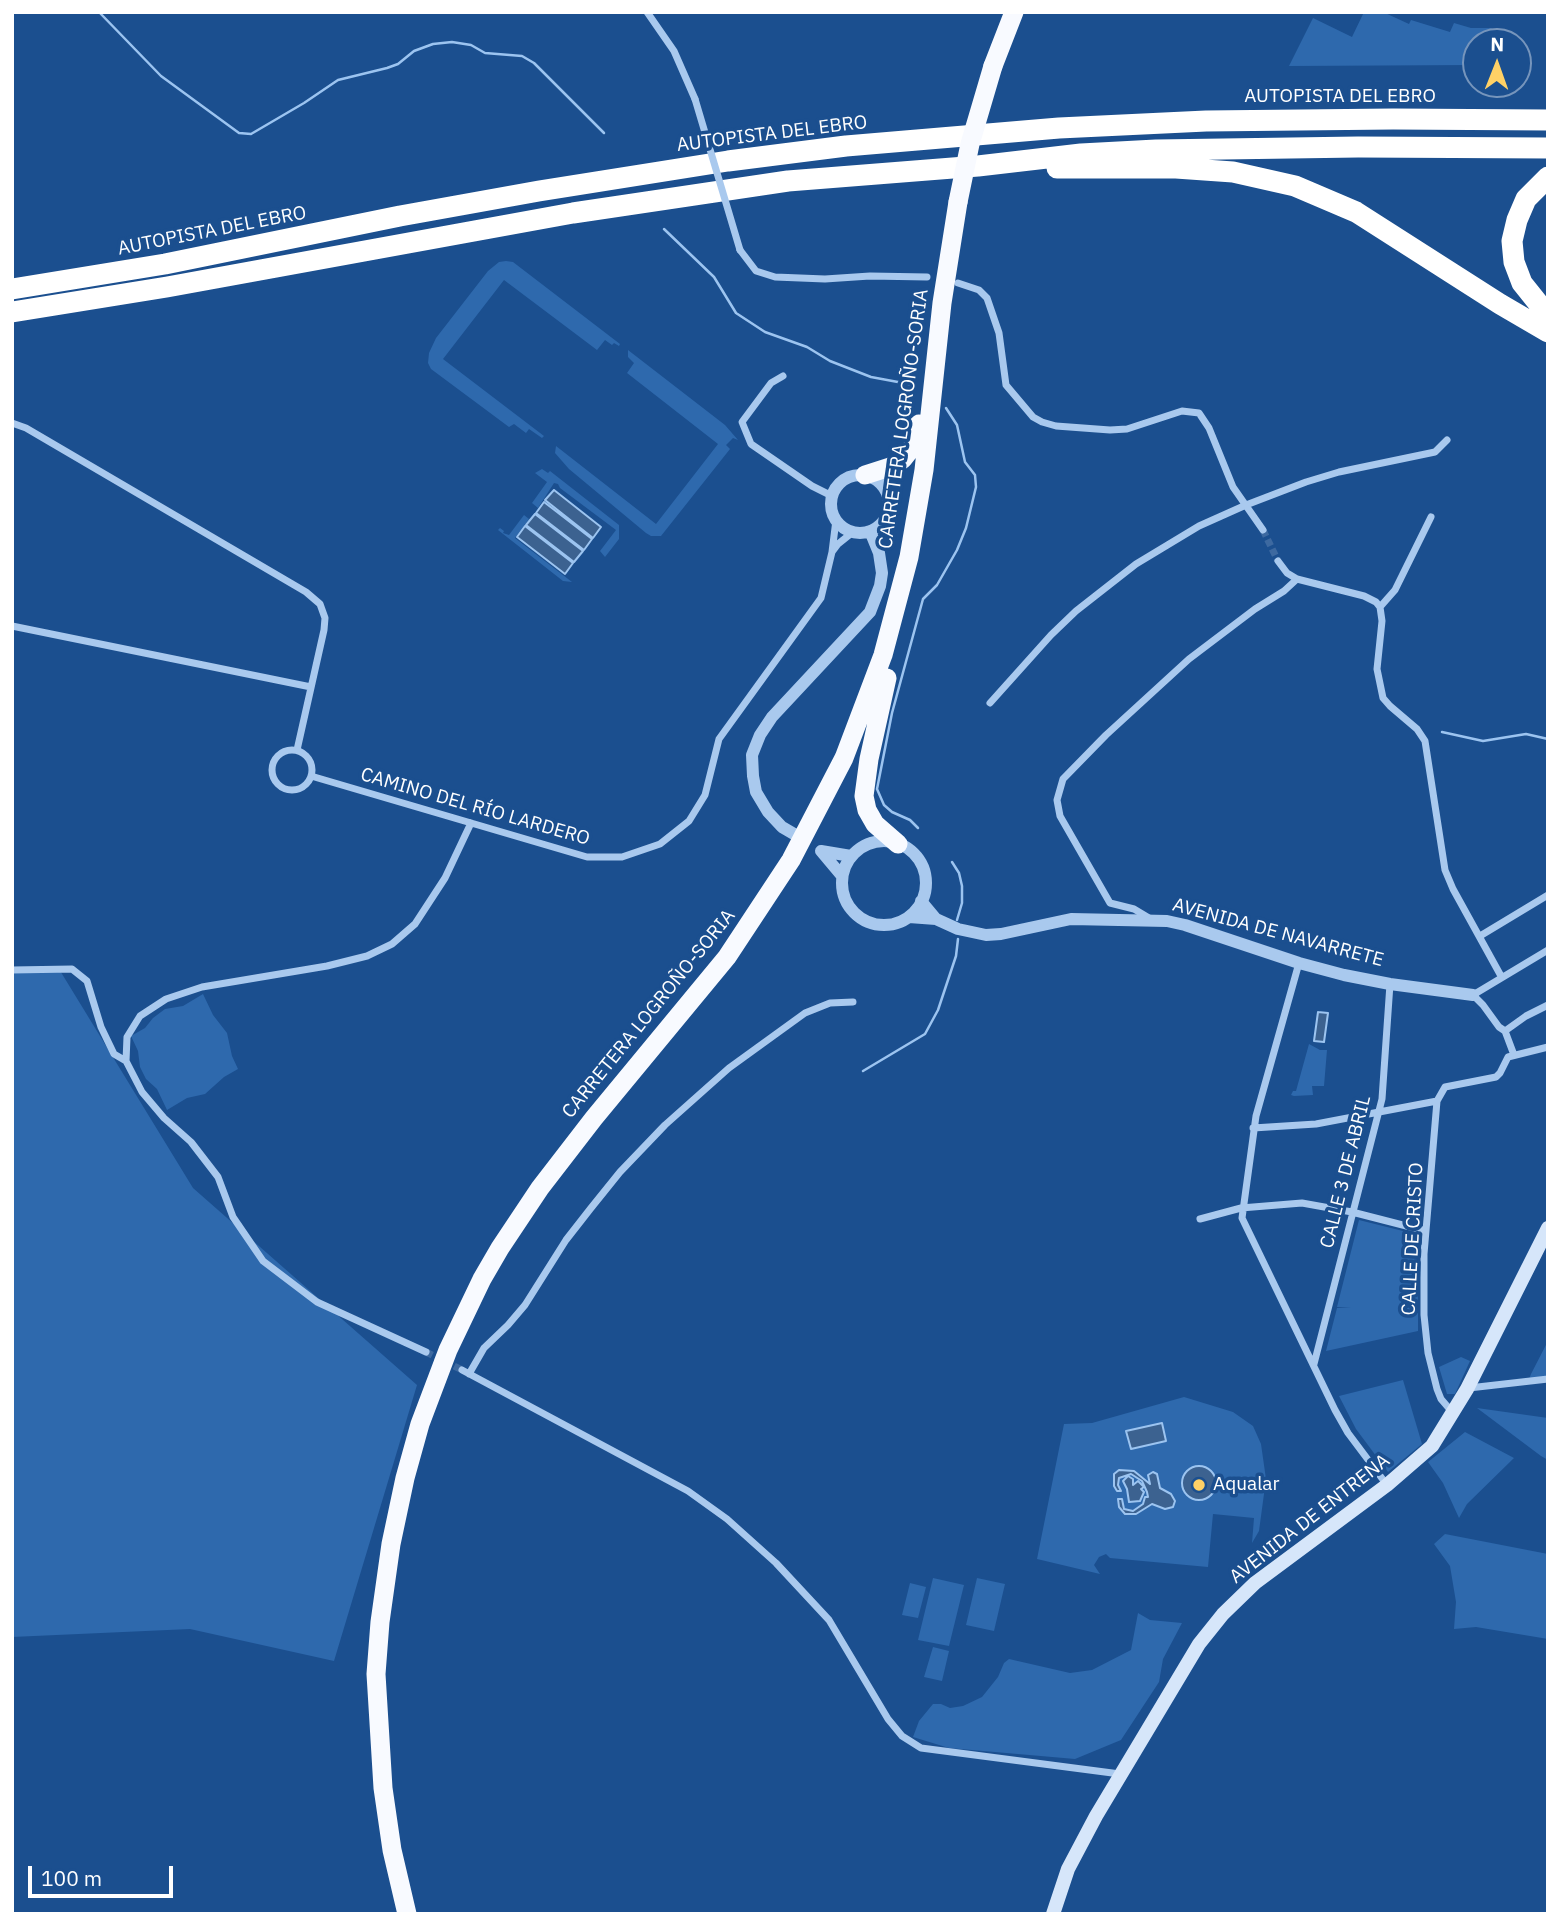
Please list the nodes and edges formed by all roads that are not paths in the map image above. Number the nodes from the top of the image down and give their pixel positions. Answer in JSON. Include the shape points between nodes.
{"nodes":[{"id":1,"x":647,"y":12,"type":"edge"},
{"id":2,"x":1014,"y":12,"type":"edge"},
{"id":3,"x":1548,"y":112,"type":"edge"},
{"id":4,"x":1548,"y":120,"type":"edge"},
{"id":5,"x":1206,"y":121,"type":"junction"},
{"id":6,"x":1548,"y":148,"type":"edge"},
{"id":7,"x":978,"y":166,"type":"junction"},
{"id":8,"x":1548,"y":177,"type":"edge"},
{"id":9,"x":927,"y":277,"type":"dead end"},
{"id":10,"x":958,"y":283,"type":"dead end"},
{"id":11,"x":12,"y":289,"type":"edge"},
{"id":12,"x":942,"y":303,"type":"junction"},
{"id":13,"x":12,"y":312,"type":"edge"},
{"id":14,"x":1548,"y":312,"type":"edge"},
{"id":15,"x":1548,"y":332,"type":"edge"},
{"id":16,"x":783,"y":376,"type":"dead end"},
{"id":17,"x":12,"y":423,"type":"edge"},
{"id":18,"x":1447,"y":440,"type":"dead end"},
{"id":19,"x":865,"y":475,"type":"junction"},
{"id":20,"x":832,"y":496,"type":"junction"},
{"id":21,"x":920,"y":499,"type":"junction"},
{"id":22,"x":1246,"y":505,"type":"junction"},
{"id":23,"x":1431,"y":517,"type":"dead end"},
{"id":24,"x":836,"y":520,"type":"junction"},
{"id":25,"x":1263,"y":530,"type":"tunnel mouth"},
{"id":26,"x":870,"y":531,"type":"junction"},
{"id":27,"x":853,"y":532,"type":"junction"},
{"id":28,"x":832,"y":552,"type":"junction"},
{"id":29,"x":1278,"y":561,"type":"tunnel mouth"},
{"id":30,"x":1297,"y":579,"type":"junction"},
{"id":31,"x":1380,"y":607,"type":"junction"},
{"id":32,"x":12,"y":625,"type":"edge"},
{"id":33,"x":311,"y":687,"type":"junction"},
{"id":34,"x":990,"y":702,"type":"dead end"},
{"id":35,"x":297,"y":750,"type":"junction"},
{"id":36,"x":311,"y":776,"type":"junction"},
{"id":37,"x":471,"y":823,"type":"junction"},
{"id":38,"x":794,"y":834,"type":"dead end"},
{"id":39,"x":898,"y":844,"type":"junction"},
{"id":40,"x":851,"y":856,"type":"junction"},
{"id":41,"x":842,"y":876,"type":"junction"},
{"id":42,"x":1548,"y":895,"type":"edge"},
{"id":43,"x":921,"y":901,"type":"junction"},
{"id":44,"x":909,"y":917,"type":"junction"},
{"id":45,"x":936,"y":919,"type":"junction"},
{"id":46,"x":1153,"y":920,"type":"junction"},
{"id":47,"x":1480,"y":936,"type":"junction"},
{"id":48,"x":1547,"y":952,"type":"edge"},
{"id":49,"x":1299,"y":963,"type":"junction"},
{"id":50,"x":12,"y":970,"type":"edge"},
{"id":51,"x":1501,"y":976,"type":"junction"},
{"id":52,"x":1390,"y":984,"type":"junction"},
{"id":53,"x":1473,"y":995,"type":"junction"},
{"id":54,"x":853,"y":1002,"type":"dead end"},
{"id":55,"x":1548,"y":1005,"type":"edge"},
{"id":56,"x":1505,"y":1031,"type":"junction"},
{"id":57,"x":1548,"y":1047,"type":"edge"},
{"id":58,"x":1518,"y":1054,"type":"junction"},
{"id":59,"x":126,"y":1061,"type":"junction"},
{"id":60,"x":1437,"y":1101,"type":"junction"},
{"id":61,"x":1378,"y":1113,"type":"junction"},
{"id":62,"x":1254,"y":1128,"type":"junction"},
{"id":63,"x":1241,"y":1209,"type":"junction"},
{"id":64,"x":1352,"y":1212,"type":"junction"},
{"id":65,"x":1200,"y":1219,"type":"dead end"},
{"id":66,"x":1548,"y":1228,"type":"edge"},
{"id":67,"x":1426,"y":1231,"type":"junction"},
{"id":68,"x":426,"y":1352,"type":"tunnel mouth"},
{"id":69,"x":1314,"y":1364,"type":"junction"},
{"id":70,"x":1548,"y":1379,"type":"edge"},
{"id":71,"x":1467,"y":1389,"type":"junction"},
{"id":72,"x":1453,"y":1413,"type":"junction"},
{"id":73,"x":1388,"y":1485,"type":"junction"},
{"id":74,"x":1121,"y":1774,"type":"junction"},
{"id":75,"x":407,"y":1914,"type":"edge"},
{"id":76,"x":1053,"y":1914,"type":"edge"}],
"edges":[{"from":1,"to":9,"type":"street","bridge":true,"via":[[674,51],[695,99],[740,250],[756,271],[775,277],[825,279]]},
{"from":2,"to":12,"type":"highway","name":"CARRETERA LOGROÑO-SORIA","bridge":true,"via":[[970,144]]},
{"from":3,"to":5,"type":"highway","via":[[1308,111]]},
{"from":4,"to":5,"type":"highway","name":"AUTOPISTA DEL EBRO"},
{"from":5,"to":11,"type":"highway","name":"AUTOPISTA DEL EBRO","via":[[919,139],[728,161],[516,195]]},
{"from":6,"to":7,"type":"highway","via":[[1156,150]]},
{"from":7,"to":13,"type":"highway","via":[[788,181],[648,201]]},
{"from":7,"to":15,"type":"highway","via":[[1176,168],[1233,172],[1295,186],[1356,212]]},
{"from":8,"to":14,"type":"highway","via":[[1526,199],[1512,241],[1522,283]]},
{"from":10,"to":22,"type":"street","via":[[987,298],[999,333],[1006,385],[1033,416],[1056,425],[1111,430],[1182,411],[1199,413]]},
{"from":12,"to":19,"type":"highway","via":[[930,339],[914,445],[893,466]]},
{"from":12,"to":21,"type":"highway","name":"CARRETERA LOGROÑO-SORIA"},
{"from":16,"to":20,"type":"street","via":[[771,383],[741,422],[751,444]]},
{"from":17,"to":33,"type":"street","via":[[314,597],[325,618]]},
{"from":18,"to":22,"type":"street","via":[[1423,456],[1339,472]]},
{"from":19,"to":20,"type":"street","via":[[844,479]]},
{"from":19,"to":26,"type":"street","via":[[884,486],[890,501],[880,526]]},
{"from":20,"to":24,"type":"street"},
{"from":21,"to":39,"type":"highway","via":[[914,576],[864,784],[867,810],[875,824]]},
{"from":21,"to":75,"type":"highway","name":"CARRETERA LOGROÑO-SORIA","via":[[883,655],[844,758],[809,828],[727,957],[540,1188],[482,1279],[427,1404],[391,1544],[376,1674],[383,1788]]},
{"from":22,"to":25,"type":"street"},
{"from":22,"to":34,"type":"street","via":[[1199,526],[1136,564],[1051,635]]},
{"from":23,"to":31,"type":"street","via":[[1395,590]]},
{"from":24,"to":27,"type":"street"},
{"from":24,"to":28,"type":"street","name":"CAMINO DEL RÍO LARDERO"},
{"from":26,"to":27,"type":"street"},
{"from":26,"to":38,"type":"street","via":[[882,573],[870,612],[772,717],[752,755],[756,792],[768,812]]},
{"from":27,"to":28,"type":"street"},
{"from":28,"to":37,"type":"street","name":"CAMINO DEL RÍO LARDERO","via":[[821,598],[719,739],[705,795],[689,821],[660,844],[622,857],[587,857]]},
{"from":29,"to":30,"type":"street"},
{"from":30,"to":31,"type":"street","via":[[1364,596]]},
{"from":30,"to":46,"type":"street","via":[[1189,659],[1063,779],[1057,800],[1060,817],[1110,903]]},
{"from":31,"to":47,"type":"street","via":[[1380,688],[1390,706],[1426,741],[1445,870]]},
{"from":32,"to":33,"type":"street"},
{"from":33,"to":35,"type":"street"},
{"from":35,"to":36,"type":"street","via":[[308,757]]},
{"from":35,"to":36,"type":"street","via":[[283,751],[273,762],[276,782],[288,790],[296,789]]},
{"from":36,"to":37,"type":"street","name":"CAMINO DEL RÍO LARDERO"},
{"from":37,"to":59,"type":"street","via":[[445,878],[415,924],[392,944],[327,966],[202,987],[166,999],[140,1016],[127,1037]]},
{"from":39,"to":40,"type":"street","via":[[870,843]]},
{"from":39,"to":43,"type":"street","via":[[914,853],[922,867],[926,882]]},
{"from":40,"to":41,"type":"street"},
{"from":40,"to":41,"type":"street","via":[[816,848]]},
{"from":41,"to":44,"type":"street","via":[[844,898],[863,920],[886,925]]},
{"from":42,"to":47,"type":"street"},
{"from":43,"to":44,"type":"street"},
{"from":43,"to":45,"type":"street"},
{"from":44,"to":45,"type":"street"},
{"from":45,"to":46,"type":"street","name":"AVENIDA DE NAVARRETE","via":[[986,935],[1071,919]]},
{"from":46,"to":49,"type":"street","name":"AVENIDA DE NAVARRETE","via":[[1185,925]]},
{"from":47,"to":51,"type":"street"},
{"from":48,"to":51,"type":"street"},
{"from":49,"to":52,"type":"street","name":"AVENIDA DE NAVARRETE"},
{"from":49,"to":62,"type":"street"},
{"from":50,"to":59,"type":"street","via":[[72,969],[87,981],[114,1054]]},
{"from":51,"to":53,"type":"street"},
{"from":52,"to":53,"type":"street","name":"AVENIDA DE NAVARRETE"},
{"from":52,"to":61,"type":"street","name":"CALLE 3 DE ABRIL"},
{"from":53,"to":56,"type":"street"},
{"from":54,"to":74,"type":"street","via":[[830,1003],[805,1013],[729,1068],[665,1125],[620,1172],[566,1240],[525,1305],[466,1372],[688,1491],[727,1519],[830,1620],[888,1719],[902,1736],[921,1748]]},
{"from":55,"to":56,"type":"street"},
{"from":56,"to":58,"type":"street"},
{"from":57,"to":58,"type":"street"},
{"from":58,"to":60,"type":"street","via":[[1508,1057],[1496,1077],[1446,1087]]},
{"from":59,"to":68,"type":"street","via":[[142,1092],[218,1177],[233,1217],[263,1261],[317,1301]]},
{"from":60,"to":61,"type":"street"},
{"from":60,"to":67,"type":"street","name":"CALLE DE CRISTO"},
{"from":61,"to":62,"type":"street"},
{"from":61,"to":64,"type":"street","name":"CALLE 3 DE ABRIL"},
{"from":62,"to":63,"type":"street"},
{"from":63,"to":64,"type":"street","via":[[1301,1203]]},
{"from":63,"to":65,"type":"street"},
{"from":63,"to":69,"type":"street","via":[[1243,1225]]},
{"from":64,"to":67,"type":"street"},
{"from":64,"to":69,"type":"street","name":"CALLE 3 DE ABRIL"},
{"from":66,"to":71,"type":"main road","name":"AVENIDA DE ENTRENA"},
{"from":67,"to":72,"type":"street","name":"CALLE DE CRISTO","via":[[1427,1345],[1437,1389]]},
{"from":69,"to":73,"type":"street","via":[[1348,1433]]},
{"from":70,"to":71,"type":"street"},
{"from":71,"to":72,"type":"main road","name":"AVENIDA DE ENTRENA"},
{"from":72,"to":73,"type":"main road","name":"AVENIDA DE ENTRENA","via":[[1424,1454]]},
{"from":73,"to":74,"type":"main road","name":"AVENIDA DE ENTRENA","via":[[1267,1573],[1223,1614],[1199,1644]]},
{"from":74,"to":76,"type":"main road","name":"AVENIDA DE ENTRENA","via":[[1068,1869]]}]}
